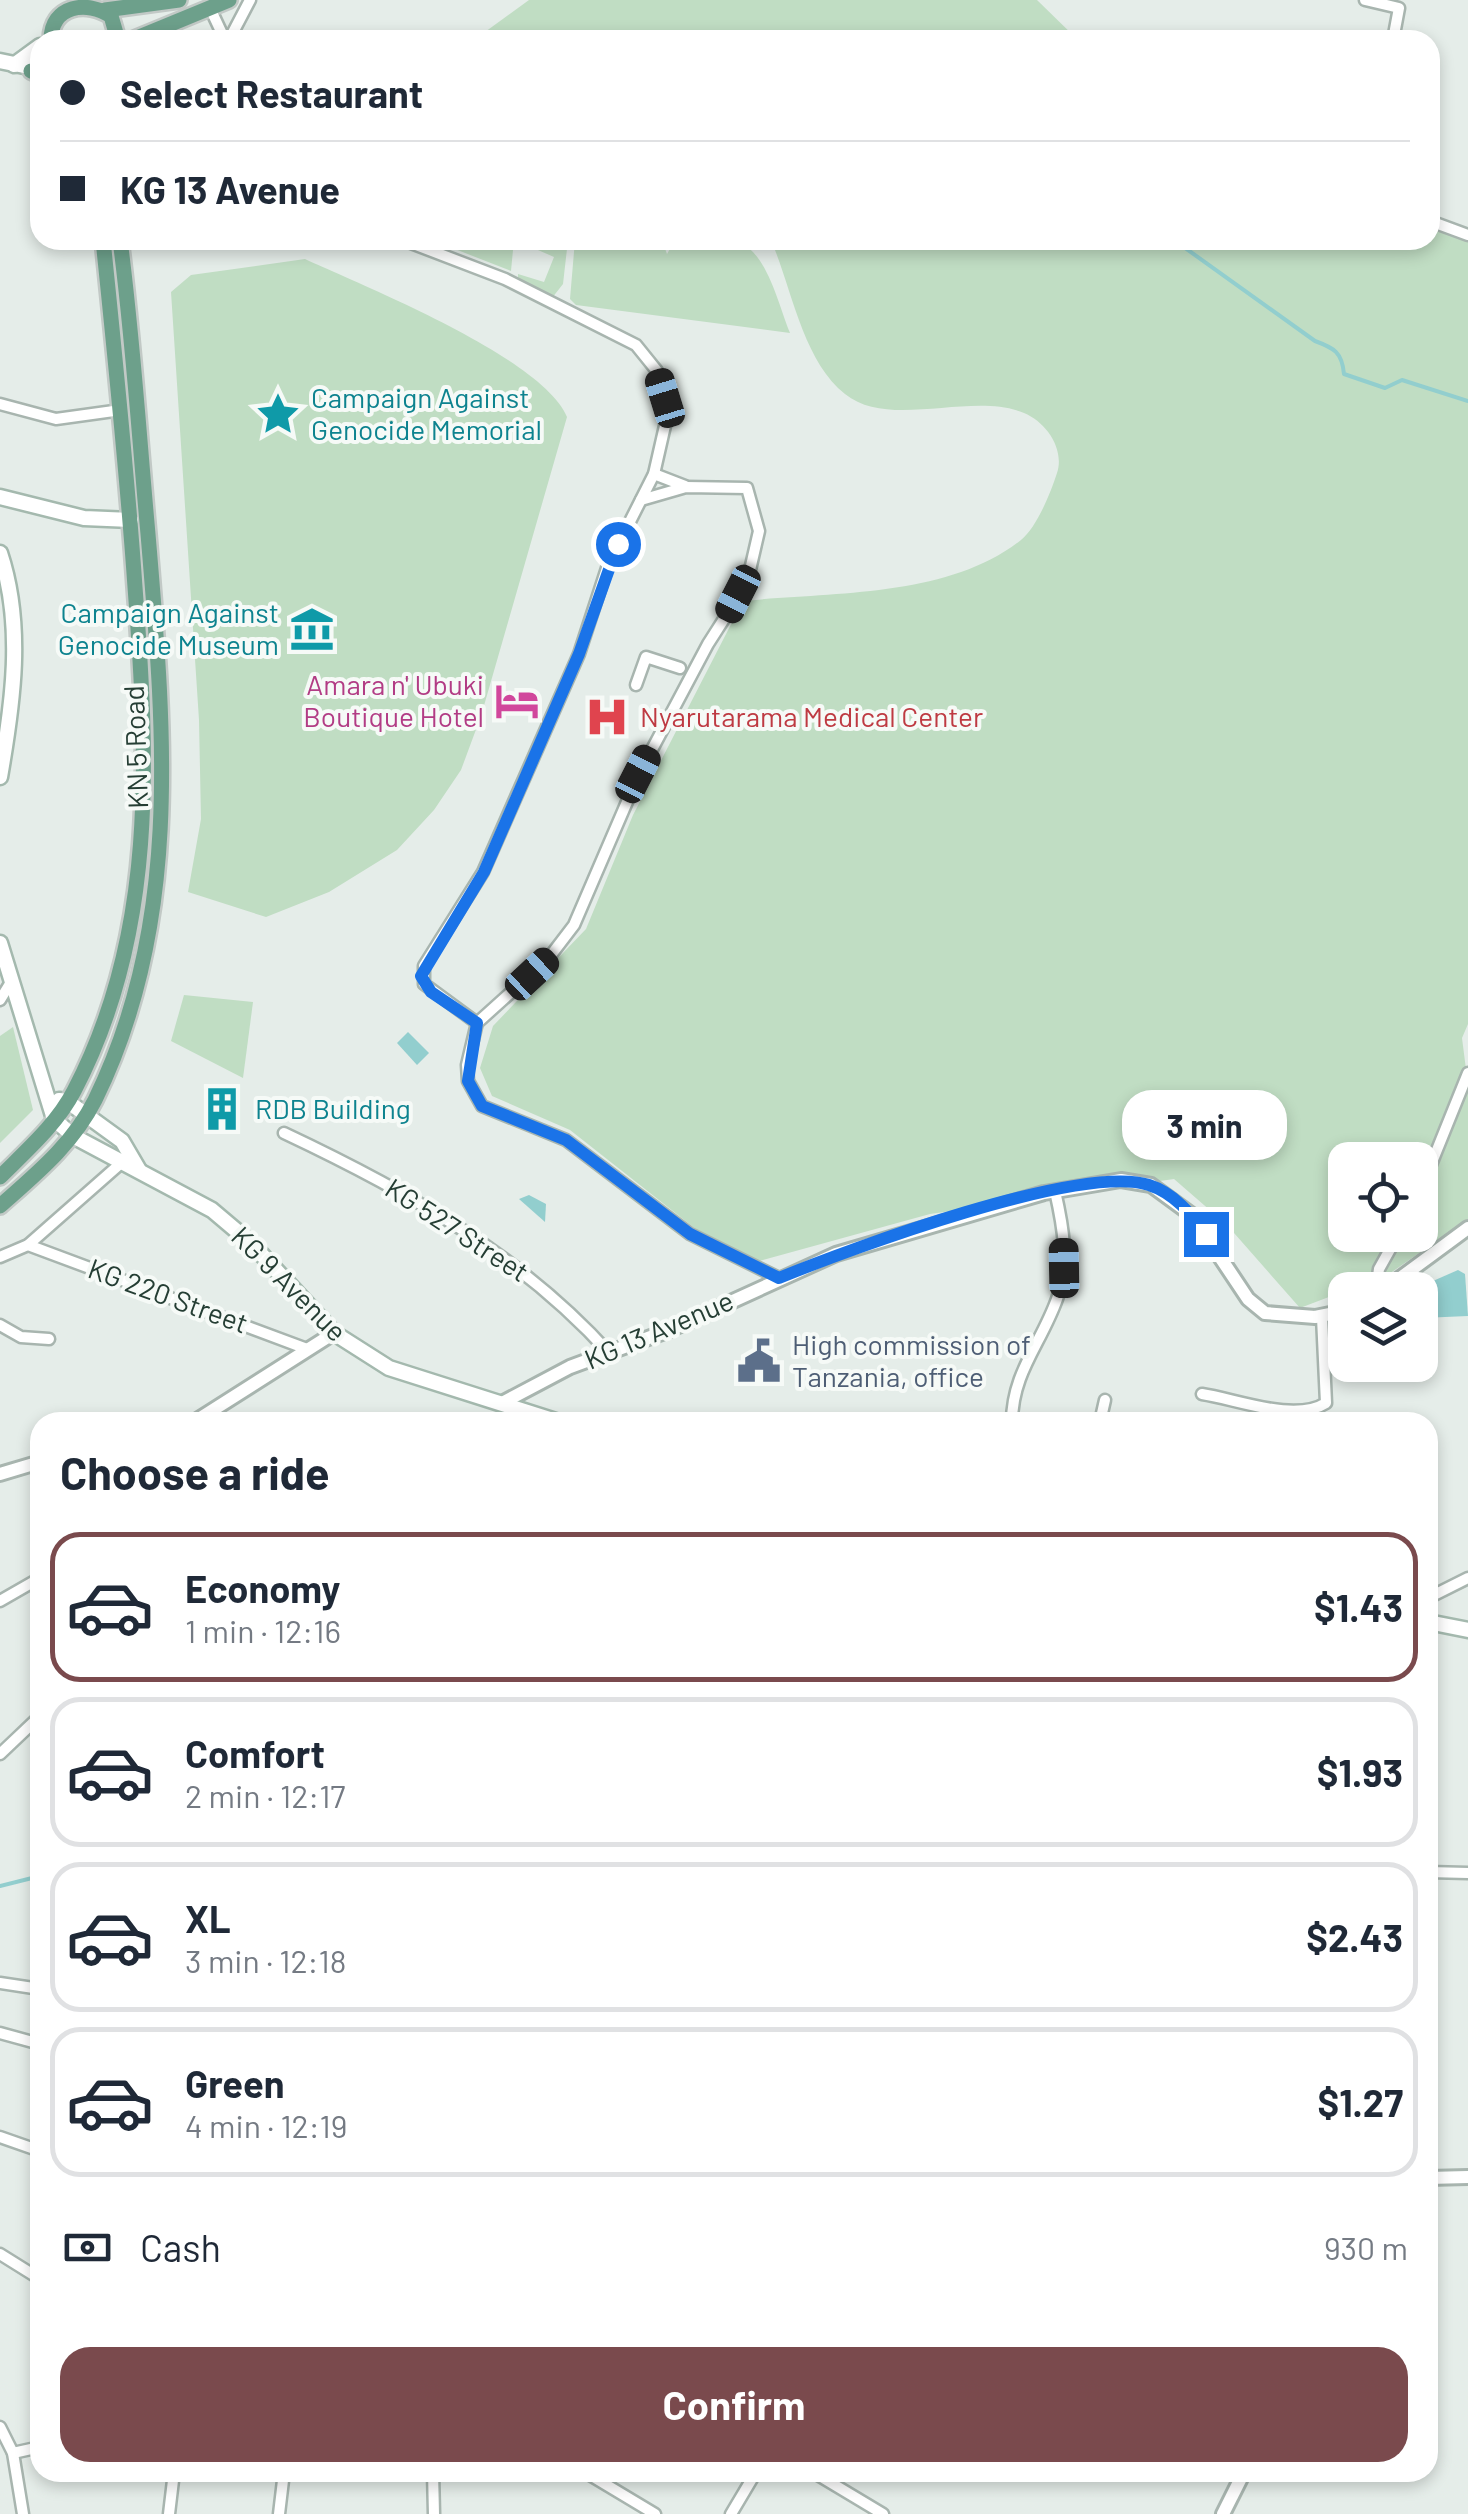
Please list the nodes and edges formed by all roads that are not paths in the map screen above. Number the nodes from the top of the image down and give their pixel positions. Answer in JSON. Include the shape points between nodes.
{"nodes":[{"id":1,"x":179,"y":0,"type":"edge"},
{"id":2,"x":229,"y":0,"type":"edge"},
{"id":3,"x":250,"y":0,"type":"edge"},
{"id":4,"x":1365,"y":0,"type":"edge"},
{"id":5,"x":210,"y":8,"type":"junction"},
{"id":6,"x":106,"y":10,"type":"junction"},
{"id":7,"x":52,"y":30,"type":"edge"},
{"id":8,"x":116,"y":30,"type":"edge"},
{"id":9,"x":156,"y":30,"type":"edge"},
{"id":10,"x":222,"y":30,"type":"edge"},
{"id":11,"x":233,"y":30,"type":"edge"},
{"id":12,"x":1395,"y":30,"type":"edge"},
{"id":13,"x":30,"y":51,"type":"edge"},
{"id":14,"x":7,"y":63,"type":"edge"},
{"id":15,"x":1440,"y":224,"type":"edge"},
{"id":16,"x":1468,"y":234,"type":"edge"},
{"id":17,"x":105,"y":250,"type":"edge"},
{"id":18,"x":121,"y":250,"type":"edge"},
{"id":19,"x":429,"y":250,"type":"edge"},
{"id":20,"x":0,"y":404,"type":"edge"},
{"id":21,"x":121,"y":410,"type":"junction"},
{"id":22,"x":654,"y":474,"type":"junction"},
{"id":23,"x":686,"y":487,"type":"junction"},
{"id":24,"x":0,"y":498,"type":"edge"},
{"id":25,"x":641,"y":500,"type":"junction"},
{"id":26,"x":130,"y":520,"type":"junction"},
{"id":27,"x":0,"y":553,"type":"edge"},
{"id":28,"x":680,"y":668,"type":"dead end"},
{"id":29,"x":636,"y":684,"type":"dead end"},
{"id":30,"x":0,"y":777,"type":"edge"},
{"id":31,"x":0,"y":943,"type":"edge"},
{"id":32,"x":10,"y":982,"type":"junction"},
{"id":33,"x":0,"y":1000,"type":"edge"},
{"id":34,"x":477,"y":1023,"type":"junction"},
{"id":35,"x":1468,"y":1073,"type":"edge"},
{"id":36,"x":59,"y":1100,"type":"junction"},
{"id":37,"x":85,"y":1116,"type":"junction"},
{"id":38,"x":54,"y":1119,"type":"junction"},
{"id":39,"x":284,"y":1134,"type":"dead end"},
{"id":40,"x":72,"y":1136,"type":"junction"},
{"id":41,"x":1438,"y":1147,"type":"edge"},
{"id":42,"x":120,"y":1164,"type":"junction"},
{"id":43,"x":139,"y":1170,"type":"junction"},
{"id":44,"x":0,"y":1176,"type":"edge"},
{"id":45,"x":1056,"y":1190,"type":"junction"},
{"id":46,"x":0,"y":1206,"type":"edge"},
{"id":47,"x":1468,"y":1228,"type":"edge"},
{"id":48,"x":28,"y":1245,"type":"junction"},
{"id":49,"x":0,"y":1257,"type":"edge"},
{"id":50,"x":1408,"y":1272,"type":"edge"},
{"id":51,"x":779,"y":1278,"type":"junction"},
{"id":52,"x":1328,"y":1315,"type":"edge"},
{"id":53,"x":1322,"y":1317,"type":"junction"},
{"id":54,"x":0,"y":1325,"type":"edge"},
{"id":55,"x":334,"y":1334,"type":"junction"},
{"id":56,"x":49,"y":1339,"type":"dead end"},
{"id":57,"x":308,"y":1348,"type":"junction"},
{"id":58,"x":610,"y":1354,"type":"junction"},
{"id":59,"x":1202,"y":1394,"type":"dead end"},
{"id":60,"x":1104,"y":1400,"type":"dead end"},
{"id":61,"x":502,"y":1403,"type":"junction"},
{"id":62,"x":209,"y":1412,"type":"edge"},
{"id":63,"x":529,"y":1412,"type":"edge"},
{"id":64,"x":1013,"y":1412,"type":"edge"},
{"id":65,"x":1102,"y":1412,"type":"edge"},
{"id":66,"x":30,"y":1465,"type":"edge"},
{"id":67,"x":0,"y":1474,"type":"edge"},
{"id":68,"x":1468,"y":1578,"type":"edge"},
{"id":69,"x":30,"y":1584,"type":"edge"},
{"id":70,"x":1438,"y":1593,"type":"edge"},
{"id":71,"x":0,"y":1601,"type":"edge"},
{"id":72,"x":1438,"y":1624,"type":"edge"},
{"id":73,"x":1468,"y":1630,"type":"edge"},
{"id":74,"x":30,"y":1726,"type":"edge"},
{"id":75,"x":0,"y":1754,"type":"edge"},
{"id":76,"x":1438,"y":1872,"type":"edge"},
{"id":77,"x":1468,"y":1873,"type":"edge"},
{"id":78,"x":0,"y":1982,"type":"edge"},
{"id":79,"x":30,"y":1988,"type":"edge"},
{"id":80,"x":0,"y":2033,"type":"edge"},
{"id":81,"x":30,"y":2041,"type":"edge"},
{"id":82,"x":0,"y":2137,"type":"edge"},
{"id":83,"x":30,"y":2148,"type":"edge"},
{"id":84,"x":1468,"y":2176,"type":"edge"},
{"id":85,"x":1438,"y":2178,"type":"edge"},
{"id":86,"x":0,"y":2254,"type":"edge"},
{"id":87,"x":30,"y":2273,"type":"edge"},
{"id":88,"x":0,"y":2427,"type":"edge"},
{"id":89,"x":30,"y":2449,"type":"edge"},
{"id":90,"x":12,"y":2453,"type":"junction"},
{"id":91,"x":173,"y":2482,"type":"edge"},
{"id":92,"x":283,"y":2482,"type":"edge"},
{"id":93,"x":433,"y":2482,"type":"edge"},
{"id":94,"x":602,"y":2482,"type":"edge"},
{"id":95,"x":750,"y":2482,"type":"edge"},
{"id":96,"x":830,"y":2482,"type":"edge"},
{"id":97,"x":1239,"y":2482,"type":"edge"},
{"id":98,"x":23,"y":2514,"type":"edge"},
{"id":99,"x":169,"y":2514,"type":"edge"},
{"id":100,"x":279,"y":2514,"type":"edge"},
{"id":101,"x":434,"y":2514,"type":"edge"},
{"id":102,"x":655,"y":2514,"type":"edge"},
{"id":103,"x":731,"y":2514,"type":"edge"},
{"id":104,"x":883,"y":2514,"type":"edge"},
{"id":105,"x":1223,"y":2514,"type":"edge"}],
"edges":[{"from":1,"to":6,"type":"main road"},
{"from":2,"to":5,"type":"main road"},
{"from":3,"to":11,"type":"street"},
{"from":4,"to":12,"type":"street","via":[[1399,8]]},
{"from":5,"to":9,"type":"main road"},
{"from":5,"to":10,"type":"street"},
{"from":6,"to":7,"type":"main road","via":[[87,3],[65,8]]},
{"from":6,"to":8,"type":"main road"},
{"from":13,"to":14,"type":"main road"},
{"from":15,"to":16,"type":"street"},
{"from":17,"to":21,"type":"main road","name":"KN 5 Road"},
{"from":18,"to":37,"type":"main road","name":"KN 5 Road","via":[[159,675],[163,828],[130,1017]]},
{"from":19,"to":22,"type":"street","via":[[505,279],[636,345],[652,362],[665,398],[666,426]]},
{"from":20,"to":21,"type":"street","via":[[56,419]]},
{"from":21,"to":26,"type":"main road","name":"KN 5 Road"},
{"from":22,"to":23,"type":"street"},
{"from":22,"to":25,"type":"street"},
{"from":23,"to":25,"type":"street"},
{"from":23,"to":34,"type":"street","via":[[739,485],[752,494],[759,530],[747,583],[638,774],[568,934]]},
{"from":24,"to":26,"type":"main road","via":[[84,518]]},
{"from":25,"to":34,"type":"street","via":[[608,565],[579,654],[484,872],[421,976],[431,992]]},
{"from":26,"to":36,"type":"main road","name":"KN 5 Road","via":[[146,766],[140,872],[118,981]]},
{"from":27,"to":30,"type":"main road","via":[[14,619],[11,720]]},
{"from":28,"to":29,"type":"street","via":[[646,658]]},
{"from":31,"to":32,"type":"main road"},
{"from":32,"to":33,"type":"street"},
{"from":32,"to":36,"type":"main road"},
{"from":34,"to":51,"type":"street","via":[[468,1081],[482,1106],[566,1140],[690,1234]]},
{"from":35,"to":41,"type":"street"},
{"from":36,"to":37,"type":"main road","name":"KG 9 Avenue"},
{"from":36,"to":38,"type":"main road","name":"KN 5 Road"},
{"from":37,"to":40,"type":"main road","name":"KN 5 Road"},
{"from":37,"to":43,"type":"main road","name":"KG 9 Avenue","via":[[122,1141]]},
{"from":38,"to":40,"type":"main road","name":"KG 9 Avenue"},
{"from":38,"to":44,"type":"main road","name":"KN 5 Road"},
{"from":39,"to":58,"type":"street","name":"KG 527 Street","via":[[373,1175],[490,1246]]},
{"from":40,"to":42,"type":"main road","name":"KG 9 Avenue"},
{"from":40,"to":46,"type":"main road","name":"KN 5 Road"},
{"from":42,"to":43,"type":"main road","name":"KG 9 Avenue"},
{"from":42,"to":48,"type":"street"},
{"from":43,"to":55,"type":"main road","name":"KG 9 Avenue","via":[[212,1210],[252,1243]]},
{"from":45,"to":51,"type":"street","name":"KG 13 Avenue","via":[[908,1230]]},
{"from":45,"to":53,"type":"street","name":"KG 13 Avenue","via":[[1121,1180],[1152,1186],[1192,1215],[1258,1308],[1288,1318]]},
{"from":45,"to":64,"type":"street","via":[[1064,1243],[1059,1296],[1017,1377]]},
{"from":47,"to":50,"type":"street"},
{"from":48,"to":49,"type":"street"},
{"from":48,"to":57,"type":"street","name":"KG 220 Street"},
{"from":51,"to":58,"type":"street","name":"KG 13 Avenue"},
{"from":52,"to":53,"type":"street","name":"KG 13 Avenue"},
{"from":53,"to":59,"type":"street","via":[[1328,1388],[1320,1408]]},
{"from":54,"to":56,"type":"street","via":[[21,1337]]},
{"from":55,"to":57,"type":"street"},
{"from":55,"to":61,"type":"main road","name":"KG 9 Avenue","via":[[389,1368]]},
{"from":57,"to":62,"type":"street"},
{"from":58,"to":61,"type":"street","name":"KG 13 Avenue"},
{"from":60,"to":65,"type":"street"},
{"from":61,"to":63,"type":"main road","name":"KG 9 Avenue"},
{"from":66,"to":67,"type":"street"},
{"from":68,"to":70,"type":"street"},
{"from":69,"to":71,"type":"street"},
{"from":72,"to":73,"type":"main road"},
{"from":74,"to":75,"type":"street"},
{"from":76,"to":77,"type":"street"},
{"from":78,"to":79,"type":"street"},
{"from":80,"to":81,"type":"street"},
{"from":82,"to":83,"type":"street"},
{"from":84,"to":85,"type":"street"},
{"from":86,"to":87,"type":"street"},
{"from":88,"to":90,"type":"street"},
{"from":89,"to":90,"type":"street"},
{"from":90,"to":98,"type":"street"},
{"from":91,"to":99,"type":"street"},
{"from":92,"to":100,"type":"street"},
{"from":93,"to":101,"type":"street"},
{"from":94,"to":102,"type":"street"},
{"from":95,"to":103,"type":"street"},
{"from":96,"to":104,"type":"street"},
{"from":97,"to":105,"type":"street"}]}
